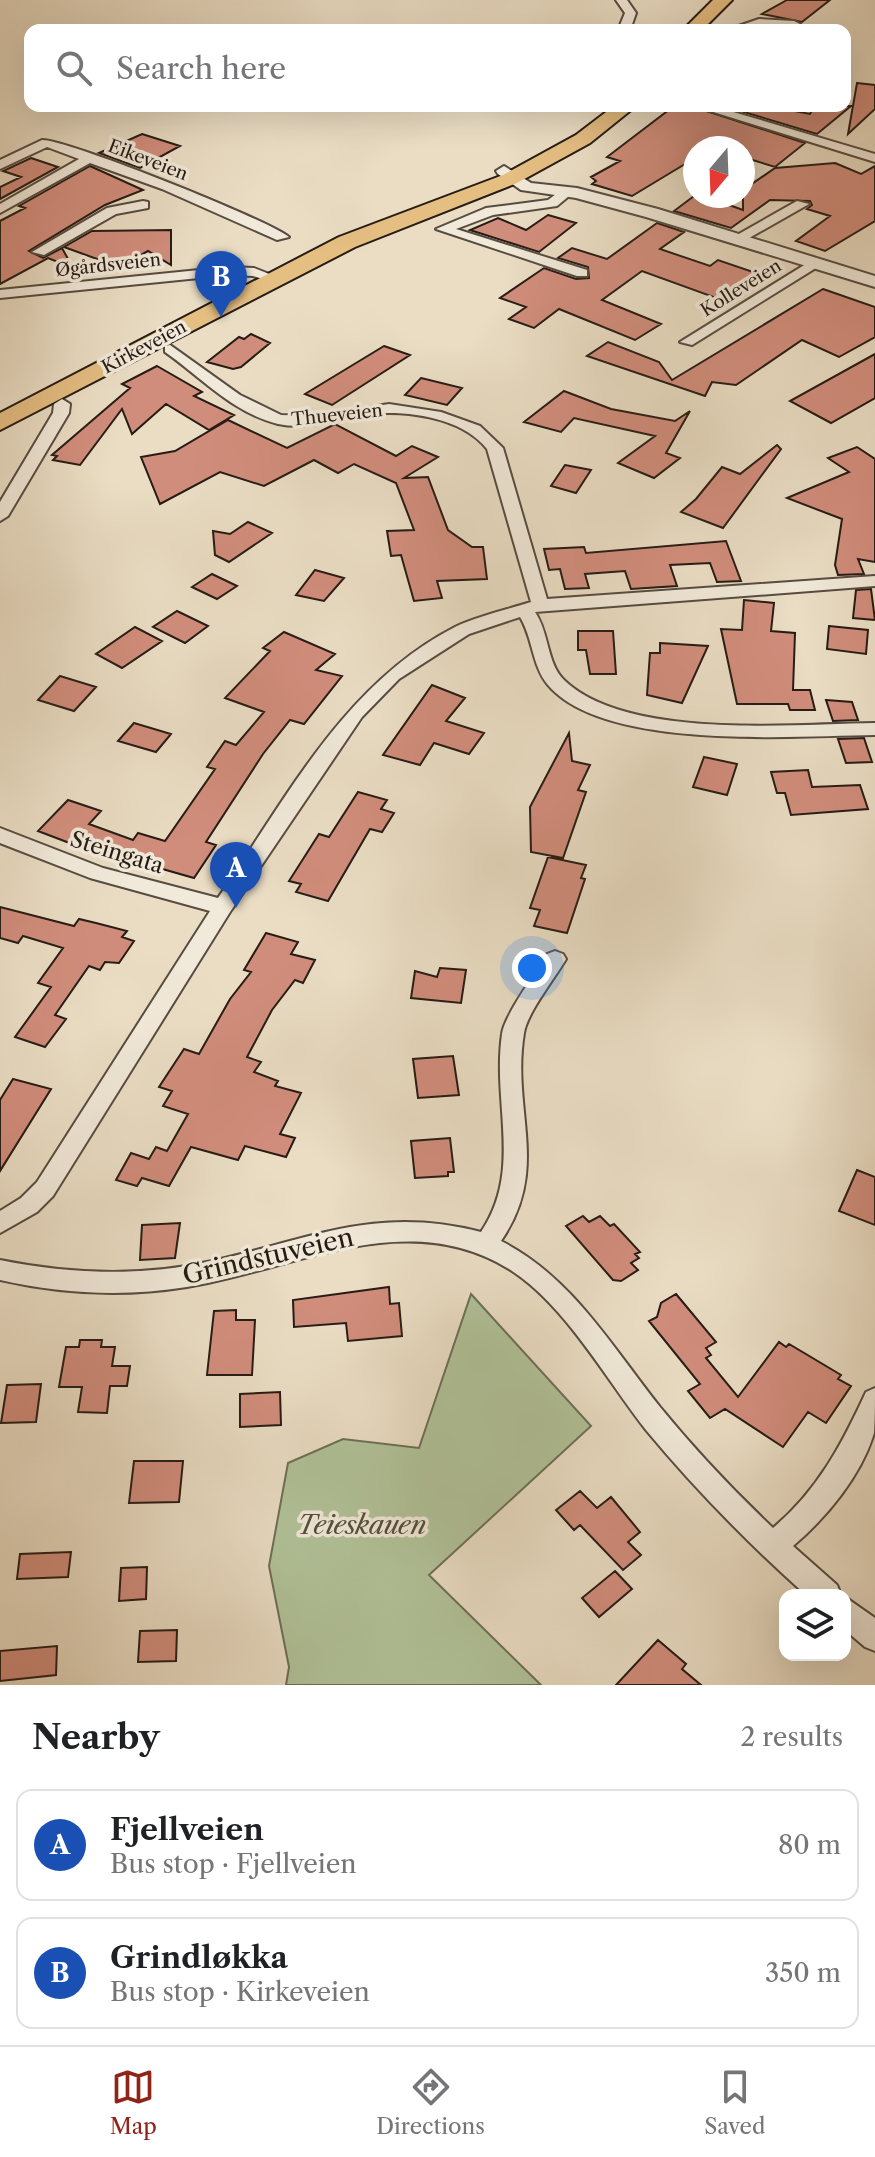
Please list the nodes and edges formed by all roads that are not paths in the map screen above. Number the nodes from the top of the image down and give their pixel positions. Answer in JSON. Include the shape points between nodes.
{"nodes":[{"id":1,"x":621,"y":0,"type":"edge"},
{"id":2,"x":723,"y":0,"type":"edge"},
{"id":3,"x":626,"y":24,"type":"edge"},
{"id":4,"x":698,"y":24,"type":"edge"},
{"id":5,"x":752,"y":24,"type":"edge"},
{"id":6,"x":794,"y":24,"type":"dead end"},
{"id":7,"x":598,"y":112,"type":"edge"},
{"id":8,"x":618,"y":112,"type":"edge"},
{"id":9,"x":722,"y":112,"type":"edge"},
{"id":10,"x":872,"y":154,"type":"edge"},
{"id":11,"x":92,"y":157,"type":"junction"},
{"id":12,"x":0,"y":165,"type":"edge"},
{"id":13,"x":513,"y":174,"type":"junction"},
{"id":14,"x":569,"y":191,"type":"junction"},
{"id":15,"x":802,"y":204,"type":"dead end"},
{"id":16,"x":143,"y":205,"type":"dead end"},
{"id":17,"x":0,"y":209,"type":"edge"},
{"id":18,"x":282,"y":237,"type":"dead end"},
{"id":19,"x":737,"y":239,"type":"junction"},
{"id":20,"x":39,"y":252,"type":"dead end"},
{"id":21,"x":814,"y":263,"type":"junction"},
{"id":22,"x":220,"y":272,"type":"junction"},
{"id":23,"x":582,"y":273,"type":"dead end"},
{"id":24,"x":275,"y":279,"type":"junction"},
{"id":25,"x":875,"y":282,"type":"edge"},
{"id":26,"x":253,"y":290,"type":"junction"},
{"id":27,"x":0,"y":294,"type":"edge"},
{"id":28,"x":687,"y":342,"type":"dead end"},
{"id":29,"x":170,"y":349,"type":"dead end"},
{"id":30,"x":62,"y":404,"type":"dead end"},
{"id":31,"x":0,"y":423,"type":"edge"},
{"id":32,"x":0,"y":516,"type":"edge"},
{"id":33,"x":875,"y":581,"type":"edge"},
{"id":34,"x":532,"y":608,"type":"junction"},
{"id":35,"x":875,"y":729,"type":"edge"},
{"id":36,"x":0,"y":835,"type":"edge"},
{"id":37,"x":223,"y":907,"type":"junction"},
{"id":38,"x":555,"y":959,"type":"dead end"},
{"id":39,"x":0,"y":1223,"type":"edge"},
{"id":40,"x":487,"y":1243,"type":"junction"},
{"id":41,"x":0,"y":1270,"type":"edge"},
{"id":42,"x":875,"y":1400,"type":"edge"},
{"id":43,"x":773,"y":1545,"type":"junction"},
{"id":44,"x":821,"y":1589,"type":"edge"},
{"id":45,"x":851,"y":1616,"type":"edge"},
{"id":46,"x":875,"y":1637,"type":"edge"}],
"edges":[{"from":1,"to":3,"type":"street","via":[[631,13]]},
{"from":2,"to":4,"type":"main road"},
{"from":5,"to":6,"type":"street"},
{"from":7,"to":13,"type":"main road","name":"Kirkeveien"},
{"from":8,"to":13,"type":"main road","name":"Kirkeveien","via":[[583,139]]},
{"from":9,"to":10,"type":"street"},
{"from":11,"to":12,"type":"street","name":"Eikeveien","via":[[46,143]]},
{"from":11,"to":17,"type":"street"},
{"from":11,"to":18,"type":"street","name":"Eikeveien"},
{"from":13,"to":14,"type":"street","via":[[540,189]]},
{"from":13,"to":24,"type":"main road","name":"Kirkeveien","via":[[356,238]]},
{"from":14,"to":19,"type":"street"},
{"from":14,"to":23,"type":"street","via":[[552,203],[491,211],[443,229]]},
{"from":15,"to":19,"type":"street"},
{"from":16,"to":20,"type":"street","via":[[112,211]]},
{"from":19,"to":21,"type":"street"},
{"from":21,"to":25,"type":"street"},
{"from":21,"to":28,"type":"street","name":"Kolleveien"},
{"from":22,"to":24,"type":"street","name":"Øgårdsveien","via":[[254,272]]},
{"from":22,"to":26,"type":"street"},
{"from":22,"to":27,"type":"street","name":"Øgårdsveien"},
{"from":24,"to":26,"type":"main road","name":"Kirkeveien"},
{"from":26,"to":31,"type":"main road","name":"Kirkeveien"},
{"from":29,"to":34,"type":"street","name":"Thueveien","via":[[246,404],[277,419],[394,409],[483,432],[495,448]]},
{"from":30,"to":32,"type":"street"},
{"from":33,"to":34,"type":"street"},
{"from":34,"to":35,"type":"street","name":"Thueveien","via":[[557,684],[575,698],[632,720],[691,729]]},
{"from":34,"to":37,"type":"street","via":[[477,623],[393,675],[322,759]]},
{"from":36,"to":37,"type":"street","name":"Steingata","via":[[97,873]]},
{"from":37,"to":39,"type":"street","via":[[45,1189]]},
{"from":38,"to":40,"type":"street","via":[[513,1030],[516,1180],[506,1215]]},
{"from":40,"to":41,"type":"street","name":"Grindstuveien","via":[[421,1228],[349,1236],[166,1279],[75,1281]]},
{"from":40,"to":43,"type":"street","name":"Grindstuveien","via":[[522,1264],[555,1295],[655,1421]]},
{"from":42,"to":43,"type":"street","via":[[856,1448],[832,1488]]},
{"from":43,"to":44,"type":"street","name":"Grindstuveien"},
{"from":45,"to":46,"type":"street"}]}
